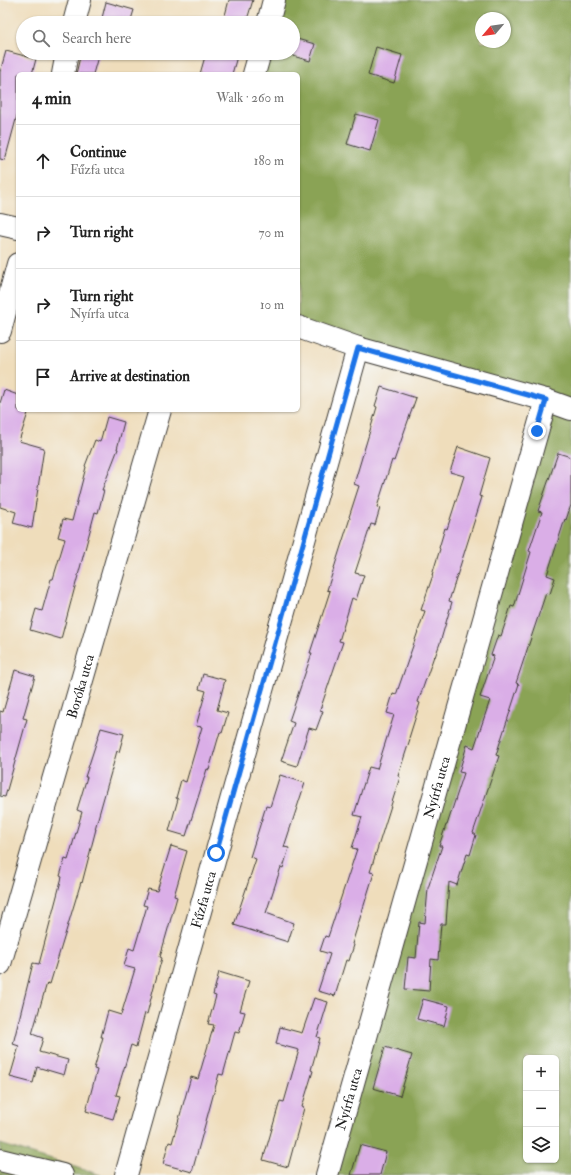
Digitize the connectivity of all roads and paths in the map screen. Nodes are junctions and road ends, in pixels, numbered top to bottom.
1 (80, 0) edge
2 (274, 0) edge
3 (76, 16) edge
4 (270, 16) edge
5 (66, 60) edge
6 (258, 60) edge
7 (63, 72) edge
8 (255, 72) edge
9 (0, 224) edge
10 (16, 228) edge
11 (16, 271) edge
12 (300, 328) edge
13 (0, 331) edge
14 (358, 348) junction
15 (546, 400) junction
16 (571, 409) edge
17 (159, 412) edge
18 (0, 964) edge
19 (0, 1160) edge
20 (62, 1175) edge
21 (126, 1175) edge
22 (327, 1175) edge

1 - 3 street
2 - 4 street
5 - 7 street
6 - 8 street
9 - 10 street
11 - 13 street
12 - 14 street
14 - 15 street
14 - 21 street, Fűzfa utca
15 - 16 street
15 - 22 street, Nyírfa utca
17 - 18 street, Boróka utca
19 - 20 street

